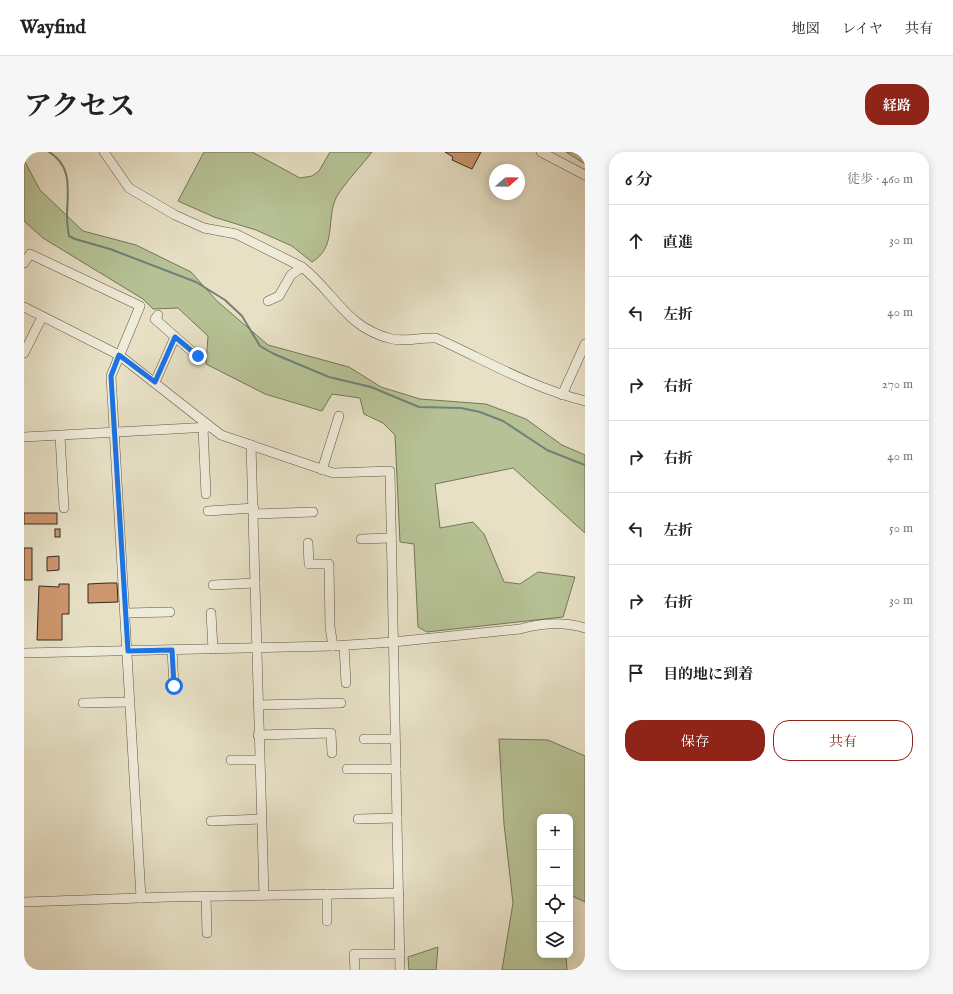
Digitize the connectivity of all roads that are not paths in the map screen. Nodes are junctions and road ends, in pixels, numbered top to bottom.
1 (104, 152) edge
2 (541, 152) edge
3 (585, 175) edge
4 (24, 263) edge
5 (302, 267) junction
6 (268, 301) dead end
7 (24, 307) edge
8 (158, 315) dead end
9 (42, 317) junction
10 (175, 337) junction
11 (585, 344) edge
12 (24, 353) edge
13 (119, 355) junction
14 (198, 356) dead end
15 (155, 382) junction
16 (562, 395) junction
17 (585, 401) edge
18 (340, 416) dead end
19 (207, 428) junction
20 (115, 433) junction
21 (60, 436) junction
22 (24, 437) edge
23 (251, 445) junction
24 (322, 470) junction
25 (206, 494) dead end
26 (64, 508) dead end
27 (208, 511) dead end
28 (254, 511) junction
29 (313, 512) dead end
30 (391, 538) junction
31 (361, 539) dead end
32 (308, 543) dead end
33 (255, 583) junction
34 (213, 585) dead end
35 (116, 609) dead end
36 (126, 611) junction
37 (170, 612) dead end
38 (211, 613) dead end
39 (585, 628) edge
40 (393, 642) junction
41 (333, 646) junction
42 (344, 646) junction
43 (257, 648) junction
44 (213, 649) junction
45 (172, 650) junction
46 (128, 651) junction
47 (24, 653) edge
48 (346, 683) dead end
49 (174, 686) dead end
50 (130, 702) junction
51 (83, 703) dead end
52 (341, 703) dead end
53 (258, 705) junction
54 (258, 735) junction
55 (364, 739) dead end
56 (396, 739) junction
57 (332, 753) dead end
58 (231, 760) dead end
59 (259, 760) junction
60 (347, 769) dead end
61 (396, 769) junction
62 (397, 818) junction
63 (261, 819) junction
64 (358, 820) dead end
65 (211, 821) dead end
66 (398, 893) junction
67 (327, 894) junction
68 (264, 895) junction
69 (206, 896) junction
70 (141, 898) junction
71 (24, 902) edge
72 (327, 921) dead end
73 (207, 933) dead end
74 (400, 954) junction
75 (354, 970) edge
76 (400, 970) edge

1 - 5 street
2 - 3 street
4 - 13 street
5 - 6 street
5 - 16 street
7 - 9 street
8 - 10 street
9 - 12 street
9 - 13 street
10 - 14 street
10 - 15 street
11 - 16 street
13 - 15 street
13 - 20 street
15 - 19 street
16 - 17 street
18 - 24 street
19 - 20 street
19 - 23 street
19 - 25 street
20 - 21 street
20 - 36 street
21 - 22 street
21 - 26 street
23 - 24 street
23 - 28 street
24 - 30 street
27 - 28 street
28 - 29 street
28 - 33 street
30 - 31 street
30 - 40 street
32 - 41 street
33 - 34 street
33 - 43 street
35 - 36 street
36 - 37 street
36 - 46 street
38 - 44 street
39 - 40 street
40 - 42 street
40 - 56 street
41 - 42 street
41 - 43 street
42 - 48 street
43 - 44 street
43 - 53 street
44 - 45 street
45 - 46 street
45 - 49 street
46 - 47 street
46 - 50 street
50 - 51 street
50 - 70 street
52 - 53 street
53 - 54 street
54 - 57 street
54 - 59 street
55 - 56 street
56 - 61 street
58 - 59 street
59 - 63 street
60 - 61 street
61 - 62 street
62 - 64 street
62 - 66 street
63 - 65 street
63 - 68 street
66 - 67 street
66 - 74 street
67 - 68 street
67 - 72 street
68 - 69 street
69 - 70 street
69 - 73 street
70 - 71 street
74 - 75 street
74 - 76 street

